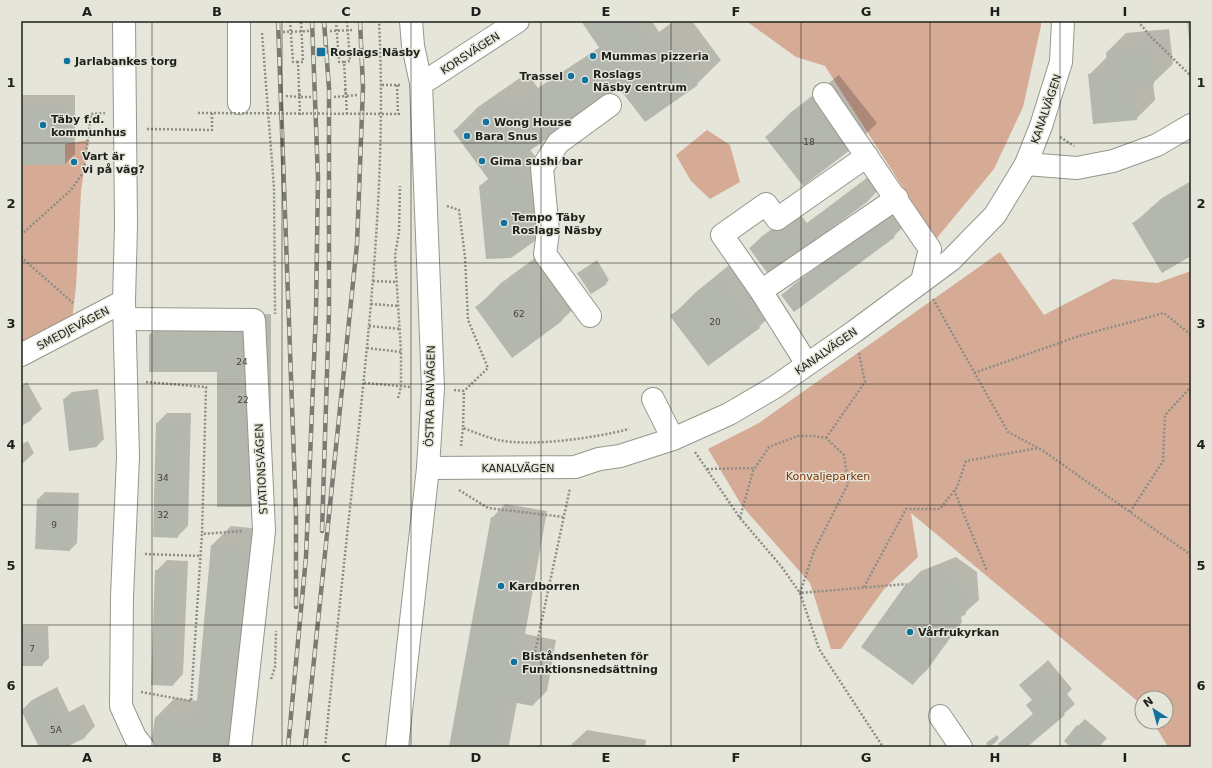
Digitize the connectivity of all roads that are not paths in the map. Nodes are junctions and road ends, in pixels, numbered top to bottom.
1 (124, 21) edge
2 (239, 21) edge
3 (411, 21) edge
4 (518, 21) edge
5 (1064, 21) edge
6 (421, 83) junction
7 (824, 94) dead end
8 (239, 103) dead end
9 (610, 105) dead end
10 (1191, 126) edge
11 (867, 156) junction
12 (1026, 164) junction
13 (897, 198) junction
14 (922, 281) junction
15 (761, 291) junction
16 (125, 310) junction
17 (590, 316) dead end
18 (21, 355) edge
19 (807, 364) junction
20 (653, 399) dead end
21 (680, 437) junction
22 (428, 468) junction
23 (940, 716) dead end
24 (143, 747) edge
25 (240, 747) edge
26 (397, 747) edge
27 (961, 747) edge

1 - 16 street
2 - 8 street
3 - 6 street, ÖSTRA BANVÄGEN
4 - 6 street, KORSVÄGEN
5 - 12 street, KANALVÄGEN
6 - 22 street, ÖSTRA BANVÄGEN
7 - 11 street
9 - 17 street
10 - 12 street
11 - 13 street
11 - 15 street
12 - 14 street, KANALVÄGEN
13 - 14 street
13 - 15 street
14 - 19 street, KANALVÄGEN
15 - 19 street
16 - 18 street, SMEDJEVÄGEN
16 - 24 street
16 - 25 street, STATIONSVÄGEN
19 - 21 street, KANALVÄGEN
20 - 21 street
21 - 22 street, KANALVÄGEN
22 - 26 street, ÖSTRA BANVÄGEN
23 - 27 street

